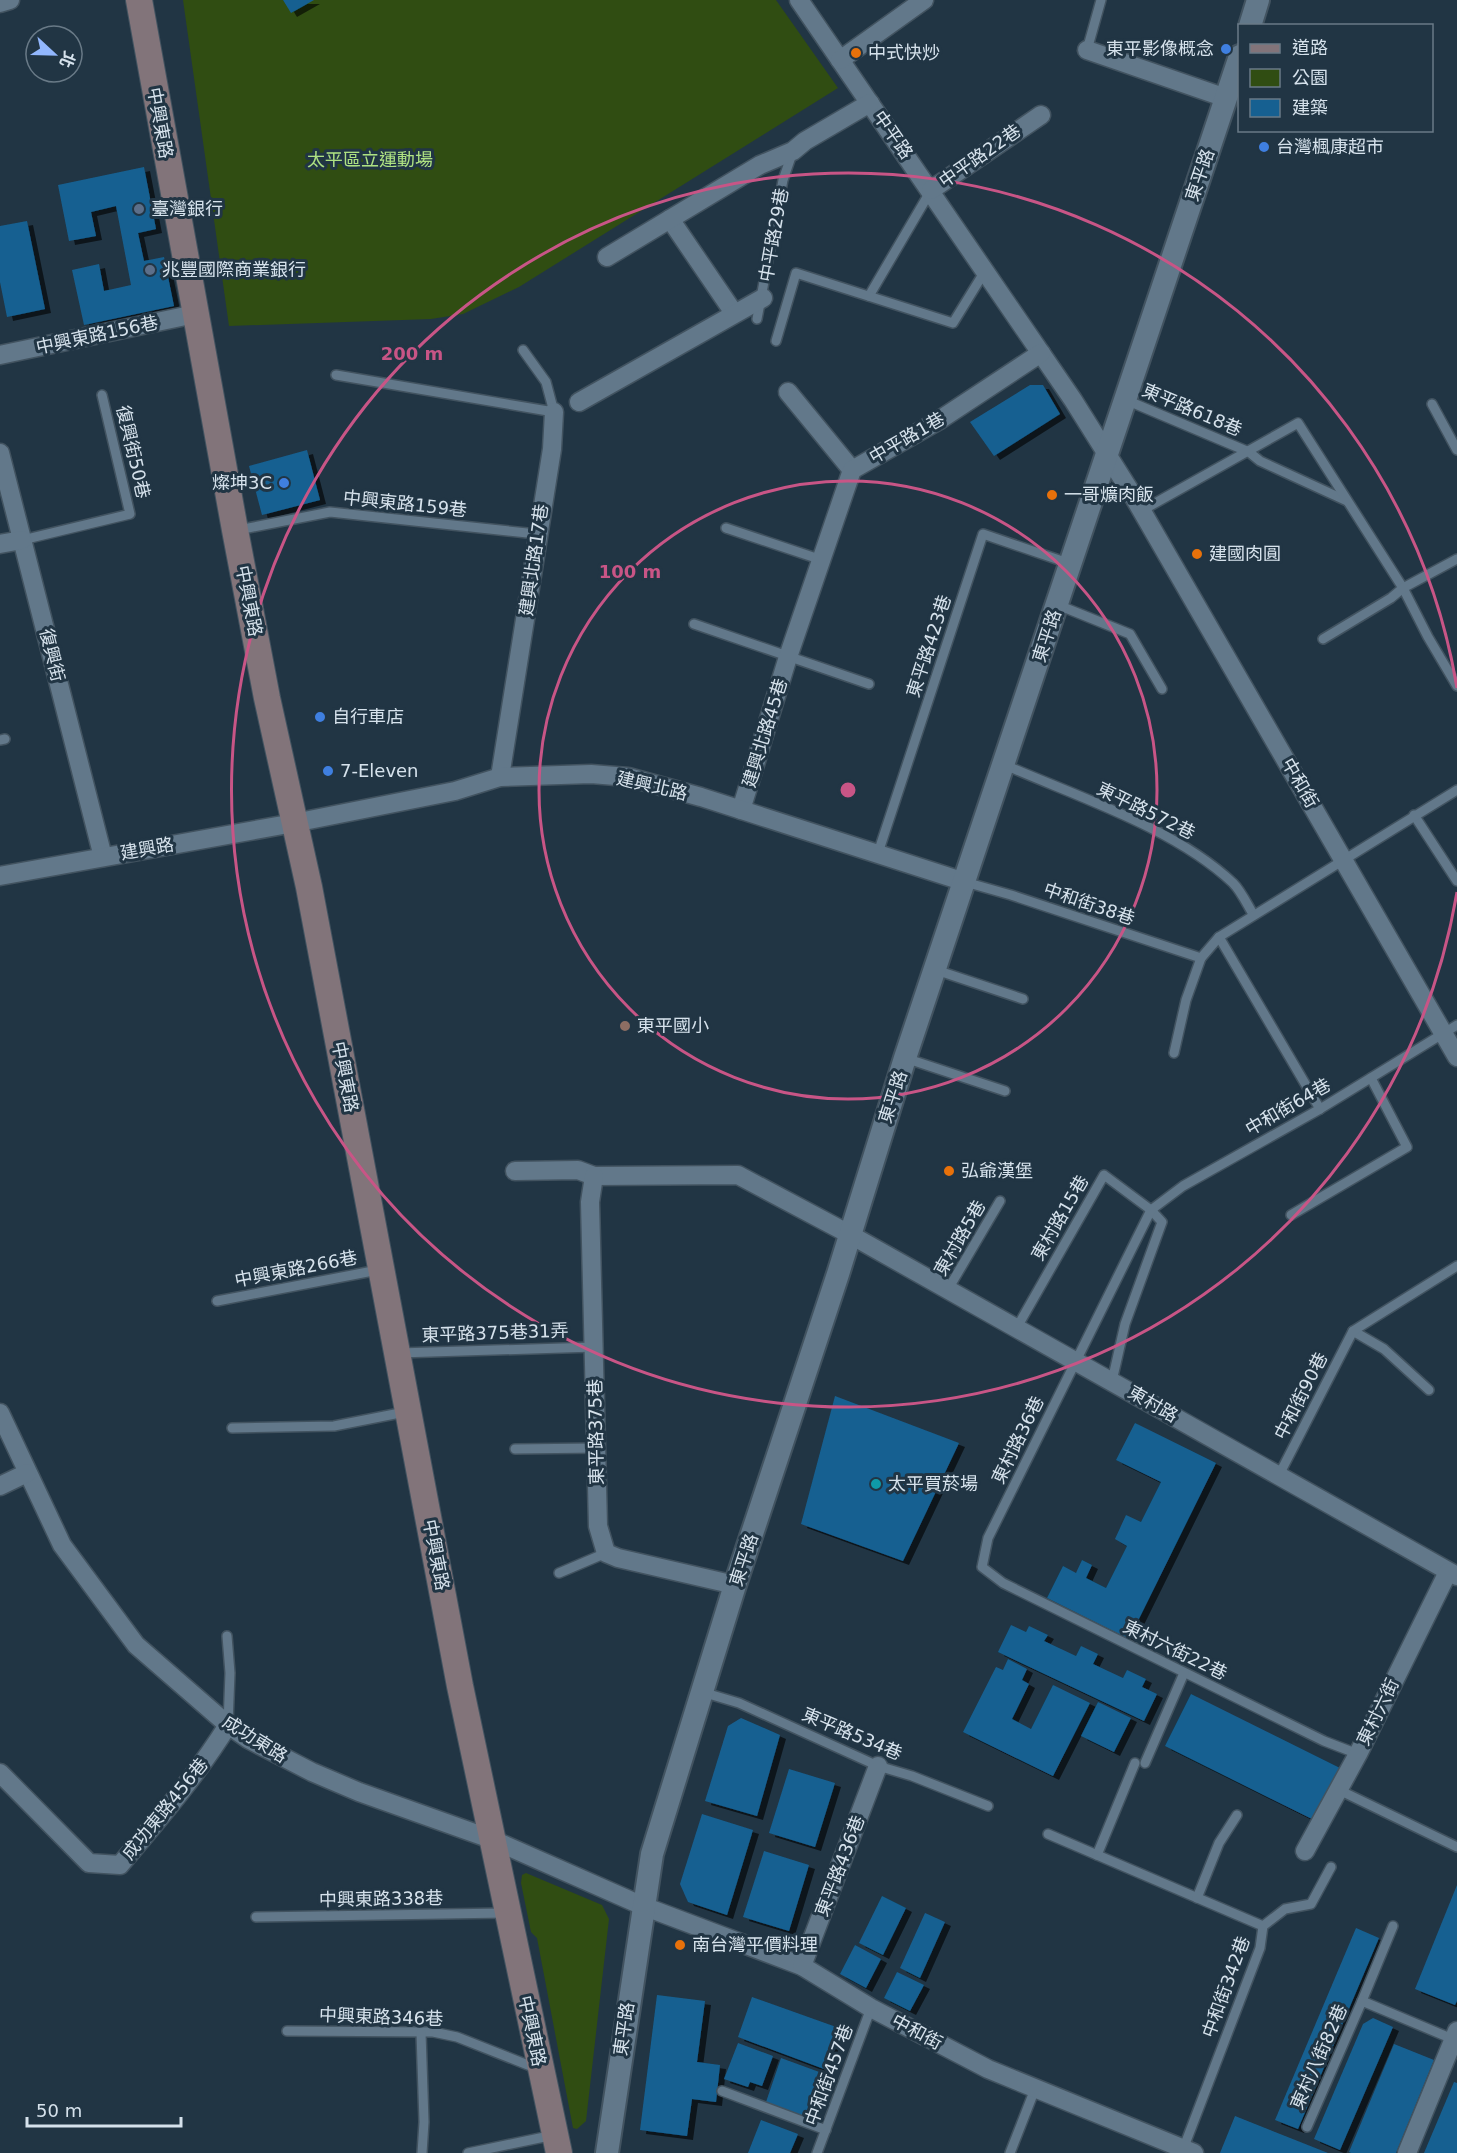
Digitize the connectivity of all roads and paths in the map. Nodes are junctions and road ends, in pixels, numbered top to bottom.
1 (10, 0) edge
2 (139, 0) edge
3 (799, 0) edge
4 (924, 0) edge
5 (1101, 0) edge
6 (1258, 0) edge
7 (0, 3) edge
8 (1251, 24) edge
9 (1087, 50) joint
10 (1238, 59) edge
11 (840, 60) junction
12 (1226, 98) junction
13 (870, 103) junction
14 (1041, 115) dead end
15 (793, 151) junction
16 (931, 190) junction
17 (670, 219) junction
18 (607, 257) dead end
19 (985, 272) junction
20 (869, 296) junction
21 (762, 298) junction
22 (734, 313) junction
23 (195, 314) junction
24 (757, 319) dead end
25 (776, 341) dead end
26 (523, 350) dead end
27 (1041, 353) junction
28 (0, 355) edge
29 (336, 375) dead end
30 (788, 392) dead end
31 (102, 395) dead end
32 (1124, 399) junction
33 (579, 402) dead end
34 (1432, 404) dead end
35 (554, 412) junction
36 (1457, 450) edge
37 (1249, 452) junction
38 (0, 453) edge
39 (1106, 453) junction
40 (852, 470) junction
41 (1347, 501) junction
42 (1142, 511) junction
43 (726, 528) dead end
44 (235, 530) junction
45 (537, 534) junction
46 (22, 540) junction
47 (0, 543) edge
48 (1457, 559) edge
49 (822, 560) junction
50 (1071, 564) junction
51 (1403, 588) junction
52 (1058, 605) junction
53 (694, 624) dead end
54 (1323, 639) dead end
55 (788, 657) junction
56 (869, 684) dead end
57 (1457, 686) edge
58 (1162, 689) dead end
59 (1005, 765) junction
60 (500, 777) junction
61 (1457, 790) edge
62 (741, 810) junction
63 (1414, 815) junction
64 (294, 823) junction
65 (877, 856) junction
66 (103, 857) junction
67 (1344, 859) junction
68 (0, 876) edge
69 (1457, 881) edge
70 (965, 882) junction
71 (1253, 914) junction
72 (1219, 937) junction
73 (1201, 958) junction
74 (936, 970) junction
75 (1023, 999) dead end
76 (1450, 1029) edge
77 (1174, 1053) dead end
78 (905, 1058) junction
79 (1457, 1058) edge
80 (1371, 1078) junction
81 (1005, 1091) dead end
82 (1320, 1109) junction
83 (515, 1171) dead end
84 (594, 1176) junction
85 (1000, 1202) dead end
86 (1151, 1210) junction
87 (1291, 1215) dead end
88 (849, 1234) junction
89 (1457, 1266) edge
90 (381, 1270) junction
91 (947, 1292) junction
92 (217, 1301) dead end
93 (1016, 1329) junction
94 (1353, 1331) junction
95 (594, 1347) junction
96 (397, 1353) junction
97 (1074, 1361) junction
98 (1112, 1381) junction
99 (1429, 1390) dead end
100 (407, 1411) junction
101 (0, 1413) edge
102 (232, 1428) dead end
103 (597, 1448) junction
104 (515, 1449) dead end
105 (27, 1473) junction
106 (1279, 1475) junction
107 (0, 1486) edge
108 (606, 1553) junction
109 (982, 1567) joint
110 (559, 1573) dead end
111 (1452, 1574) edge
112 (735, 1585) junction
113 (227, 1636) dead end
114 (1184, 1673) junction
115 (702, 1692) junction
116 (228, 1725) junction
117 (1358, 1754) junction
118 (878, 1766) junction
119 (0, 1773) edge
120 (1339, 1790) junction
121 (988, 1806) dead end
122 (1237, 1815) dead end
123 (1048, 1834) dead end
124 (491, 1839) junction
125 (1457, 1847) edge
126 (1305, 1851) dead end
127 (1098, 1855) junction
128 (1331, 1867) dead end
129 (1197, 1898) junction
130 (643, 1906) junction
131 (507, 1913) junction
132 (256, 1917) dead end
133 (1263, 1926) junction
134 (1393, 1926) dead end
135 (802, 1966) junction
136 (1362, 2001) junction
137 (871, 2008) junction
138 (287, 2031) dead end
139 (421, 2033) junction
140 (1456, 2037) edge
141 (540, 2070) junction
142 (1035, 2089) junction
143 (722, 2091) dead end
144 (1307, 2127) dead end
145 (826, 2130) junction
146 (557, 2144) edge
147 (1186, 2152) edge
148 (422, 2153) edge
149 (468, 2153) edge
150 (607, 2153) edge
151 (817, 2153) edge
152 (1010, 2153) edge
153 (1407, 2153) edge

1 - 7 street
2 - 23 main road, 中興東路
3 - 11 street, 中平路
4 - 11 street
5 - 9 lane
6 - 8 street
9 - 12 street
10 - 12 street, 東平路
11 - 13 street, 中平路
12 - 32 street, 東平路
13 - 15 street, 中平路29巷
13 - 16 street, 中平路
14 - 16 street, 中平路22巷
15 - 17 street, 中平路29巷
15 - 21 lane, 中平路29巷
16 - 19 street, 中平路
16 - 20 lane, 中平路22巷
17 - 18 street, 中平路29巷
17 - 22 street
19 - 20 lane
19 - 27 street, 中平路
20 - 25 lane
21 - 22 street
21 - 24 lane, 中平路29巷
22 - 33 street
23 - 28 street, 中興東路156巷
23 - 44 main road, 中興東路
26 - 35 lane, 建興北路17巷
27 - 39 street, 中平路
27 - 40 street, 中平路1巷
29 - 35 lane
30 - 40 street
31 - 46 lane, 復興街50巷
32 - 37 lane, 東平路618巷
32 - 39 street, 東平路
34 - 36 lane
35 - 45 street, 建興北路17巷
37 - 41 lane, 東平路618巷
37 - 41 lane, 東平路618巷
37 - 42 lane
38 - 46 street, 復興街
39 - 42 street, 中和街
39 - 50 street, 東平路
40 - 49 street, 中平路1巷
41 - 51 lane, 東平路618巷
42 - 67 street, 中和街
43 - 49 lane
44 - 45 lane, 中興東路159巷
44 - 64 main road, 中興東路
45 - 60 street, 建興北路17巷
46 - 47 street
46 - 66 street, 復興街
48 - 51 lane
49 - 55 street, 建興北路45巷
50 - 52 street, 東平路
50 - 65 lane, 東平路423巷
51 - 54 lane
51 - 57 lane, 東平路618巷
52 - 58 lane
52 - 59 street, 東平路
53 - 55 lane, 建興北路45巷
55 - 56 lane, 建興北路45巷
55 - 62 street, 建興北路45巷
59 - 70 street, 東平路
59 - 71 lane, 東平路572巷
60 - 62 street, 建興北路
60 - 64 street, 建興北路
61 - 63 lane
62 - 65 street, 建興北路
63 - 67 lane
63 - 69 lane
64 - 66 street, 建興路
64 - 90 main road, 中興東路
65 - 70 street, 建興北路
66 - 68 street, 建興路
67 - 71 lane
67 - 76 street, 中和街
70 - 73 lane, 中和街38巷
70 - 74 street, 東平路
71 - 72 lane
72 - 73 lane
72 - 82 lane
73 - 77 lane
74 - 75 lane
74 - 78 street, 東平路
76 - 79 street, 中和街
76 - 80 lane, 中和街64巷
78 - 81 lane
78 - 88 street, 東平路
80 - 82 lane, 中和街64巷
80 - 87 lane
82 - 86 lane, 中和街64巷
83 - 84 street
84 - 88 street
84 - 95 street, 東平路375巷
85 - 91 lane, 東村路5巷
86 - 93 lane, 東村路15巷
86 - 97 lane, 中和街64巷
86 - 98 lane
88 - 91 street, 東村路
88 - 112 street, 東平路
89 - 94 lane
90 - 92 lane, 中興東路266巷
90 - 96 main road, 中興東路
91 - 93 street, 東村路
93 - 97 street, 東村路
94 - 99 lane
94 - 106 lane, 中和街90巷
95 - 96 lane, 東平路375巷31弄
95 - 103 street, 東平路375巷
96 - 100 main road, 中興東路
97 - 98 street, 東村路
97 - 109 lane, 東村路36巷
98 - 106 street, 東村路
100 - 102 lane
100 - 124 main road, 中興東路
101 - 105 street, 成功東路
103 - 104 lane
103 - 108 street, 東平路375巷
105 - 107 street
105 - 116 street, 成功東路
106 - 111 street, 東村路
108 - 110 lane
108 - 112 street
109 - 114 lane, 東村六街22巷
111 - 117 street, 東村六街
112 - 115 street, 東平路
113 - 116 lane, 成功東路456巷
114 - 117 lane, 東村六街22巷
114 - 127 lane
115 - 118 lane, 東平路534巷
115 - 130 street, 東平路
116 - 119 street, 成功東路456巷
116 - 124 street, 成功東路
117 - 120 street, 東村六街
118 - 121 lane, 東平路534巷
118 - 135 street, 東平路436巷
120 - 125 lane
120 - 126 street, 東村六街
122 - 129 lane
123 - 127 lane
124 - 130 street, 成功東路
124 - 131 main road, 中興東路
127 - 129 lane
128 - 133 lane, 中和街342巷
129 - 133 lane
130 - 135 street, 中和街
130 - 150 street, 東平路
131 - 132 lane, 中興東路338巷
131 - 141 main road, 中興東路
133 - 147 lane, 中和街342巷
134 - 136 lane, 東村八街82巷
135 - 137 street, 中和街
136 - 140 lane, 東村八街82巷
136 - 144 lane, 東村八街82巷
137 - 142 street, 中和街
137 - 145 lane, 中和街457巷
138 - 139 lane, 中興東路346巷
139 - 141 lane, 中興東路346巷
139 - 148 lane
140 - 153 street
141 - 146 main road, 中興東路
142 - 147 street, 中和街
142 - 152 lane
143 - 145 lane
145 - 151 lane, 中和街457巷
146 - 149 lane

